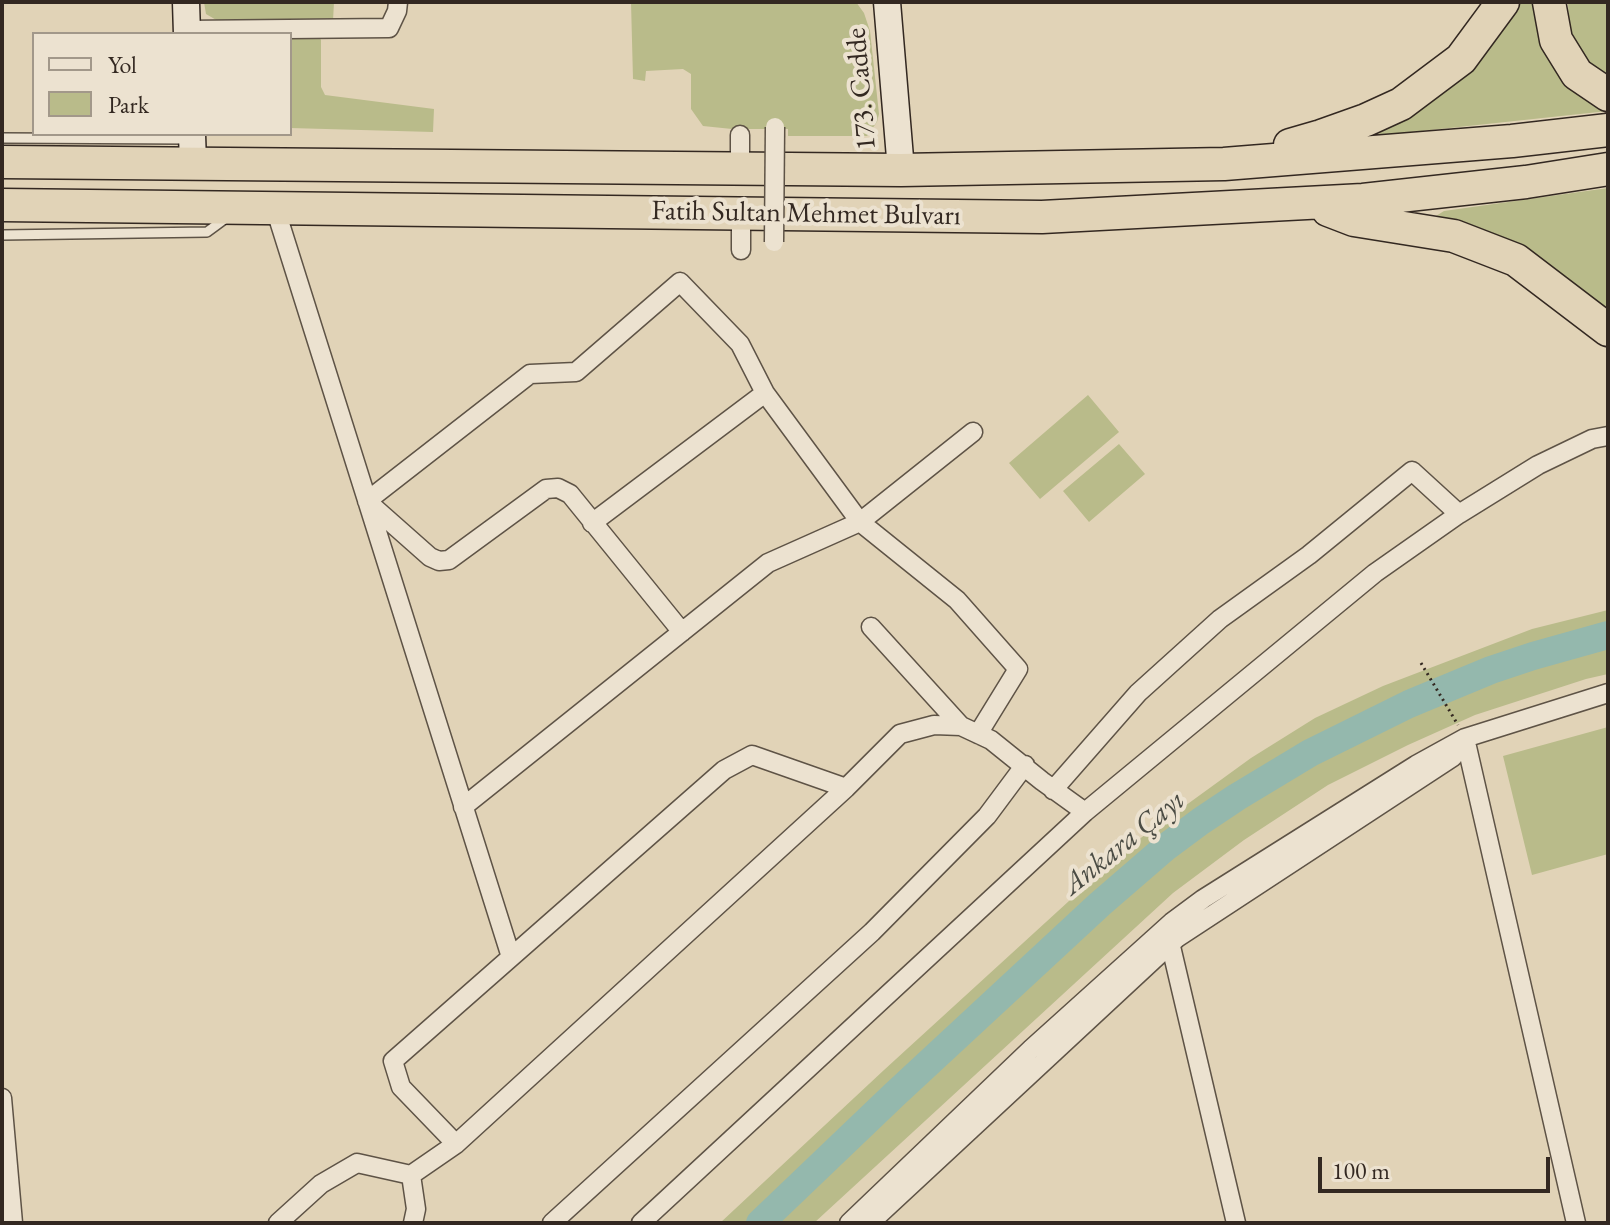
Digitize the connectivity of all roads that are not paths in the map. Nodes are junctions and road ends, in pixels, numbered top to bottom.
1 (186, 2) edge
2 (398, 2) edge
3 (887, 2) edge
4 (1503, 2) edge
5 (1549, 2) edge
6 (187, 32) edge
7 (1608, 95) edge
8 (775, 127) dead end
9 (1608, 130) edge
10 (740, 135) dead end
11 (2, 138) edge
12 (193, 146) edge
13 (2, 162) edge
14 (1224, 164) junction
15 (740, 169) junction
16 (1608, 169) edge
17 (901, 170) junction
18 (1310, 203) junction
19 (2, 205) edge
20 (240, 208) junction
21 (275, 208) junction
22 (741, 213) junction
23 (2, 235) edge
24 (774, 242) dead end
25 (741, 250) dead end
26 (1608, 330) edge
27 (765, 393) junction
28 (973, 432) dead end
29 (1608, 436) edge
30 (367, 501) junction
31 (1459, 514) junction
32 (860, 522) junction
33 (592, 523) junction
34 (871, 627) dead end
35 (682, 632) junction
36 (1608, 693) edge
37 (1608, 706) edge
38 (970, 730) junction
39 (1463, 736) junction
40 (1025, 765) junction
41 (846, 788) junction
42 (1053, 790) junction
43 (463, 807) junction
44 (1085, 812) junction
45 (1169, 936) junction
46 (511, 957) junction
47 (2, 1098) edge
48 (456, 1144) junction
49 (411, 1175) junction
50 (13, 1223) edge
51 (278, 1223) edge
52 (413, 1223) edge
53 (552, 1223) edge
54 (641, 1223) edge
55 (849, 1223) edge
56 (870, 1223) edge
57 (1236, 1223) edge
58 (1576, 1223) edge

1 - 6 street
2 - 6 street
3 - 17 street, 173. Cadde
4 - 14 highway
5 - 7 highway
8 - 24 street, bridge
9 - 14 highway, Fatih Sultan Mehmet Bulvarı
10 - 15 street
11 - 12 lane
12 - 13 highway, Fatih Sultan Mehmet Bulvarı
12 - 15 highway, Fatih Sultan Mehmet Bulvarı
14 - 17 highway, Fatih Sultan Mehmet Bulvarı
15 - 17 highway, Fatih Sultan Mehmet Bulvarı
16 - 18 highway, Fatih Sultan Mehmet Bulvarı
18 - 22 highway, Fatih Sultan Mehmet Bulvarı
18 - 26 highway
19 - 20 highway, Fatih Sultan Mehmet Bulvarı
20 - 21 highway, Fatih Sultan Mehmet Bulvarı
20 - 23 lane
21 - 22 highway, Fatih Sultan Mehmet Bulvarı
21 - 30 street
22 - 25 street
27 - 30 street
27 - 32 street
27 - 33 street
28 - 32 street
29 - 31 street
30 - 33 street
30 - 43 street
31 - 42 street
31 - 44 street
32 - 35 street
32 - 38 street
33 - 35 street
34 - 38 street
35 - 43 street
36 - 39 street
37 - 39 street
38 - 40 street
38 - 41 street
39 - 45 street
39 - 58 street
40 - 42 street
40 - 53 street
41 - 46 street
41 - 48 street
42 - 44 street
43 - 46 street
44 - 54 street
45 - 55 street
45 - 56 street
45 - 57 street
46 - 48 street
47 - 50 street
48 - 49 street
49 - 51 street
49 - 52 street

